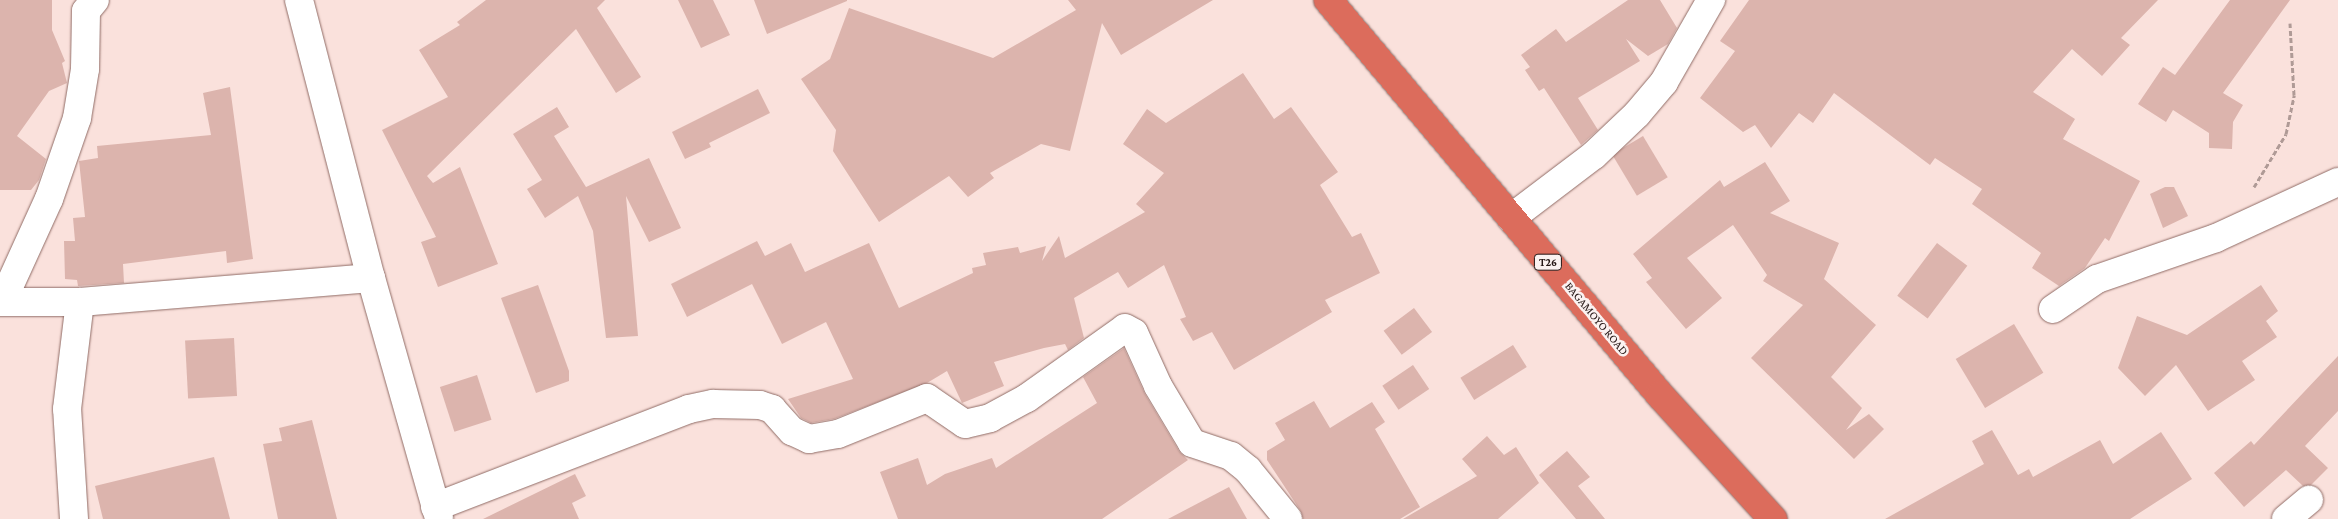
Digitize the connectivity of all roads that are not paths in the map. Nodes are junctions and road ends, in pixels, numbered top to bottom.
1 (95, 0) edge
2 (1328, 0) edge
3 (1711, 0) edge
4 (308, 7) edge
5 (2338, 182) edge
6 (1511, 218) junction
7 (371, 278) junction
8 (1, 302) edge
9 (80, 302) junction
10 (2053, 309) dead end
11 (2309, 500) dead end
12 (437, 513) edge
13 (74, 519) edge
14 (1288, 519) edge
15 (1773, 519) edge
16 (2286, 519) edge

1 - 8 street
2 - 6 highway, BAGAMOYO ROAD / T26
3 - 6 street
4 - 7 street
5 - 10 street
6 - 15 highway, BAGAMOYO ROAD / T26
7 - 9 street
7 - 12 street
8 - 9 street
9 - 13 street
11 - 16 street
12 - 14 street

